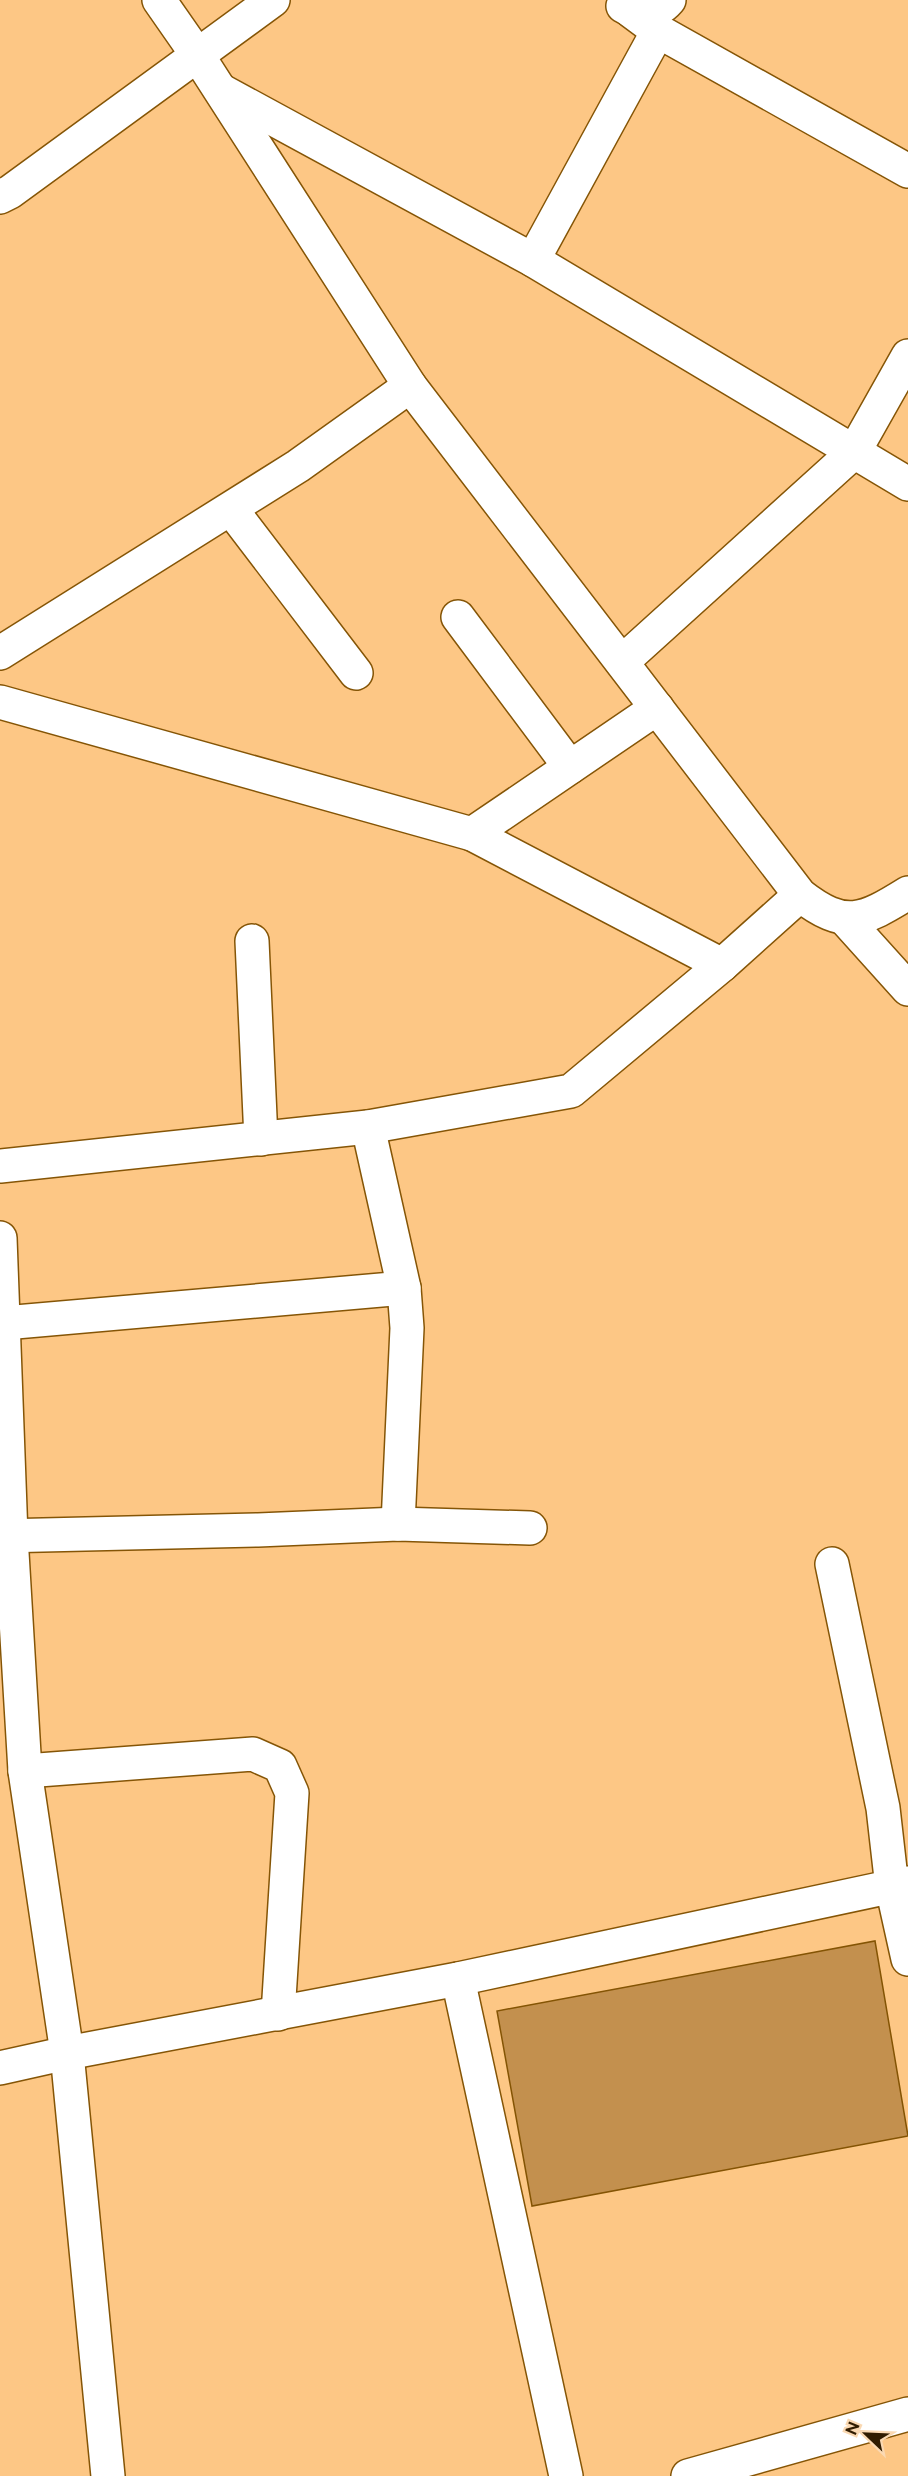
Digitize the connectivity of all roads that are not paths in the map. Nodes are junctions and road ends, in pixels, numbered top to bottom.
1 (159, 0) edge
2 (273, 0) edge
3 (669, 0) edge
4 (621, 4) edge
5 (658, 31) junction
6 (198, 56) junction
7 (218, 88) junction
8 (908, 171) edge
9 (0, 197) edge
10 (532, 260) junction
11 (908, 356) edge
12 (410, 386) junction
13 (854, 452) junction
14 (908, 484) edge
15 (231, 509) junction
16 (458, 618) dead end
17 (0, 653) edge
18 (622, 662) junction
19 (356, 673) dead end
20 (0, 702) edge
21 (657, 708) junction
22 (570, 767) junction
23 (472, 834) junction
24 (908, 893) edge
25 (800, 895) junction
26 (845, 919) junction
27 (252, 941) dead end
28 (722, 965) junction
29 (908, 989) edge
30 (368, 1127) junction
31 (261, 1139) junction
32 (0, 1166) edge
33 (0, 1238) edge
34 (404, 1288) junction
35 (4, 1323) junction
36 (398, 1524) junction
37 (530, 1528) dead end
38 (5, 1536) edge
39 (832, 1564) dead end
40 (8, 1642) edge
41 (25, 1772) junction
42 (900, 1885) edge
43 (908, 1959) edge
44 (458, 1979) junction
45 (278, 2014) junction
46 (67, 2053) junction
47 (0, 2068) edge
48 (908, 2414) edge
49 (108, 2476) edge
50 (566, 2476) edge
51 (688, 2476) edge

1 - 6 street
2 - 6 street
3 - 4 street
4 - 5 street
5 - 8 street
5 - 10 street
6 - 7 street
6 - 9 street
7 - 10 street
7 - 12 street
10 - 13 street
11 - 13 street
12 - 15 street
12 - 18 street
13 - 14 street
13 - 18 street
15 - 17 street
15 - 19 street
16 - 22 street
18 - 21 street
20 - 23 street
21 - 22 street
21 - 25 street
22 - 23 street
23 - 28 street
24 - 26 street
25 - 26 street
25 - 28 street
26 - 29 street
27 - 31 street
28 - 30 street
30 - 31 street
30 - 34 street
31 - 32 street
33 - 35 street
34 - 35 street
34 - 36 street
35 - 38 street
36 - 37 street
36 - 38 street
38 - 40 street
39 - 42 street
40 - 41 street
41 - 45 street
41 - 46 street
42 - 43 street
42 - 44 street
44 - 45 street
44 - 50 street
45 - 46 street
46 - 47 street
46 - 49 street
48 - 51 street

